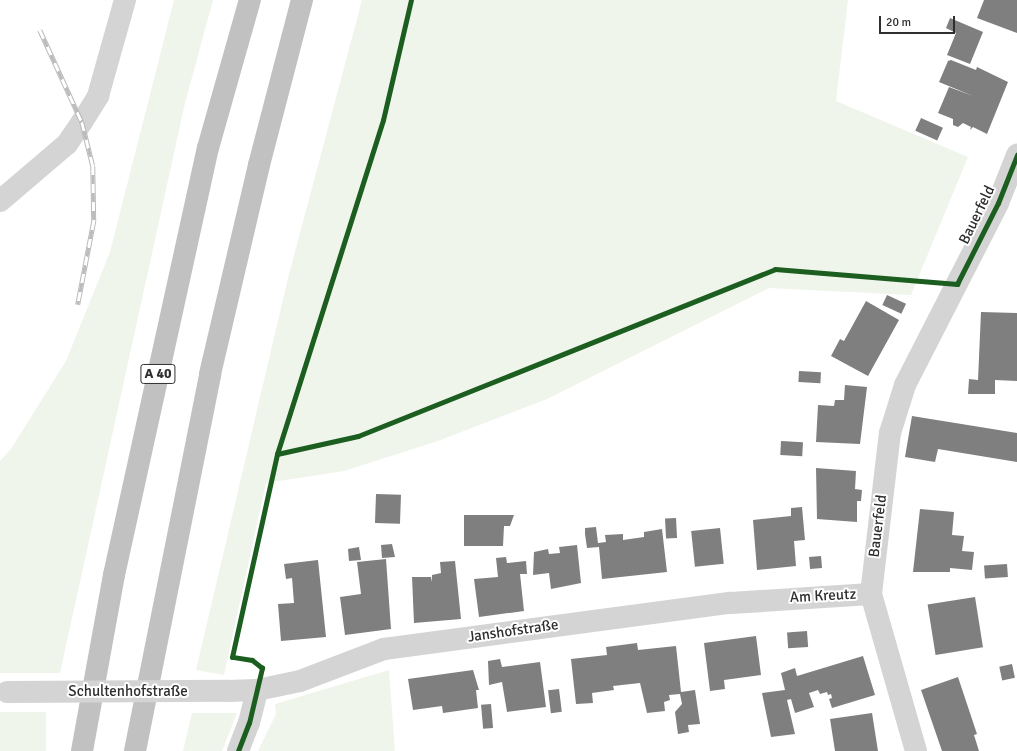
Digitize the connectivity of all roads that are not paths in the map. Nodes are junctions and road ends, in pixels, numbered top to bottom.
1 (125, 0) edge
2 (250, 0) edge
3 (302, 0) edge
4 (1017, 155) edge
5 (0, 201) edge
6 (871, 594) junction
7 (775, 598) joint
8 (257, 690) junction
9 (3, 692) edge
10 (82, 751) edge
11 (135, 751) edge
12 (238, 751) edge
13 (916, 751) edge

1 - 5 street
2 - 10 highway, A 40
3 - 11 highway
4 - 6 street, Bauerfeld
6 - 7 street, Am Kreutz
6 - 13 street, Bauerfeld
7 - 8 street, Janshofstraße
8 - 9 street, Schultenhofstraße, bridge
8 - 12 street

